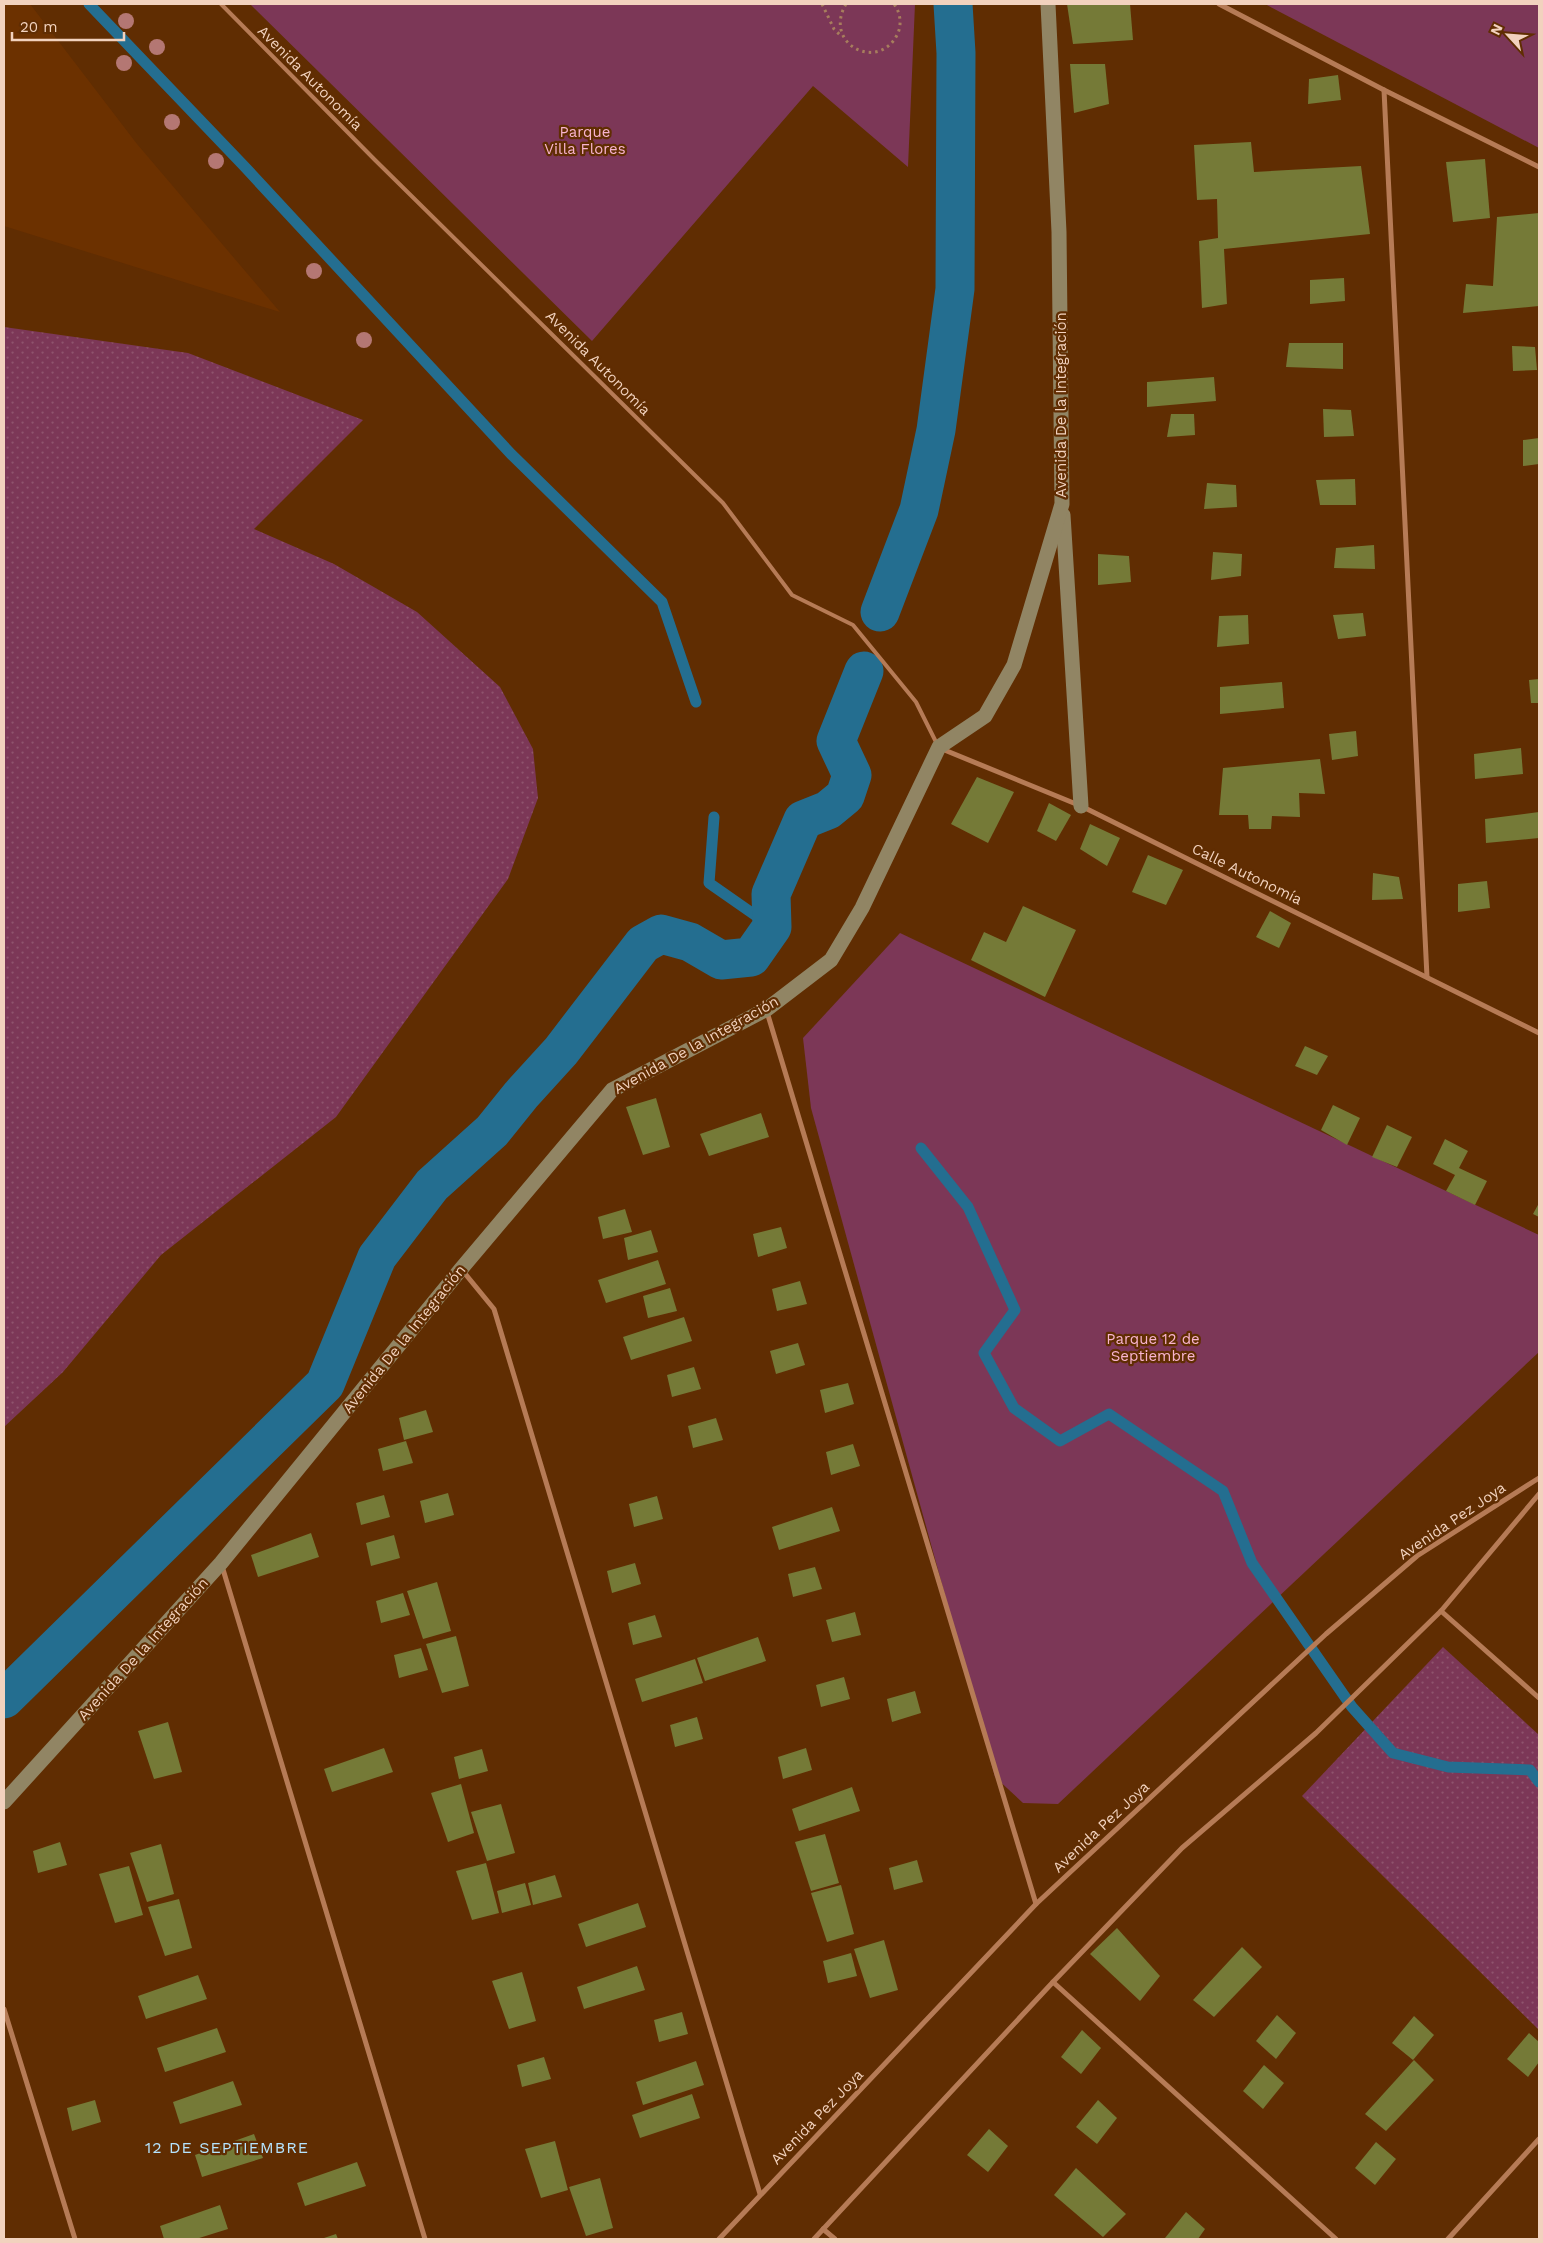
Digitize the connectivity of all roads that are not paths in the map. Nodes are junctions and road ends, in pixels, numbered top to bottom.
1 (221, 4) edge
2 (1048, 4) edge
3 (1219, 4) edge
4 (1384, 90) junction
5 (1539, 167) edge
6 (1062, 504) junction
7 (938, 747) junction
8 (1081, 806) junction
9 (1427, 977) junction
10 (767, 1009) junction
11 (1539, 1034) edge
12 (461, 1269) junction
13 (1539, 1478) edge
14 (1539, 1494) edge
15 (221, 1563) junction
16 (1442, 1610) junction
17 (1539, 1698) edge
18 (4, 1802) edge
19 (1036, 1904) junction
20 (1053, 1982) junction
21 (4, 2009) edge
22 (1539, 2139) edge
23 (760, 2194) junction
24 (823, 2229) junction
25 (75, 2239) edge
26 (425, 2239) edge
27 (719, 2239) edge
28 (814, 2239) edge
29 (835, 2239) edge
30 (1336, 2239) edge
31 (1448, 2239) edge

1 - 7 lane, Avenida Autonomía
2 - 6 street, Avenida De la Integración
3 - 4 street
4 - 5 street
4 - 9 street
6 - 7 street, Avenida De la Integración
6 - 8 street
7 - 8 street, Calle Autonomía
7 - 10 street, Avenida De la Integración
8 - 9 street, Calle Autonomía
9 - 11 street, Calle Autonomía
10 - 12 street, Avenida De la Integración
10 - 19 street
12 - 15 street, Avenida De la Integración
12 - 23 street
13 - 19 street, Avenida Pez Joya
14 - 16 street
15 - 18 street, Avenida De la Integración
15 - 26 street
16 - 17 street
16 - 20 street
19 - 23 street, Avenida Pez Joya
20 - 24 street
20 - 30 street
21 - 25 street
22 - 31 street
23 - 27 street, Avenida Pez Joya
24 - 28 street
24 - 29 street

